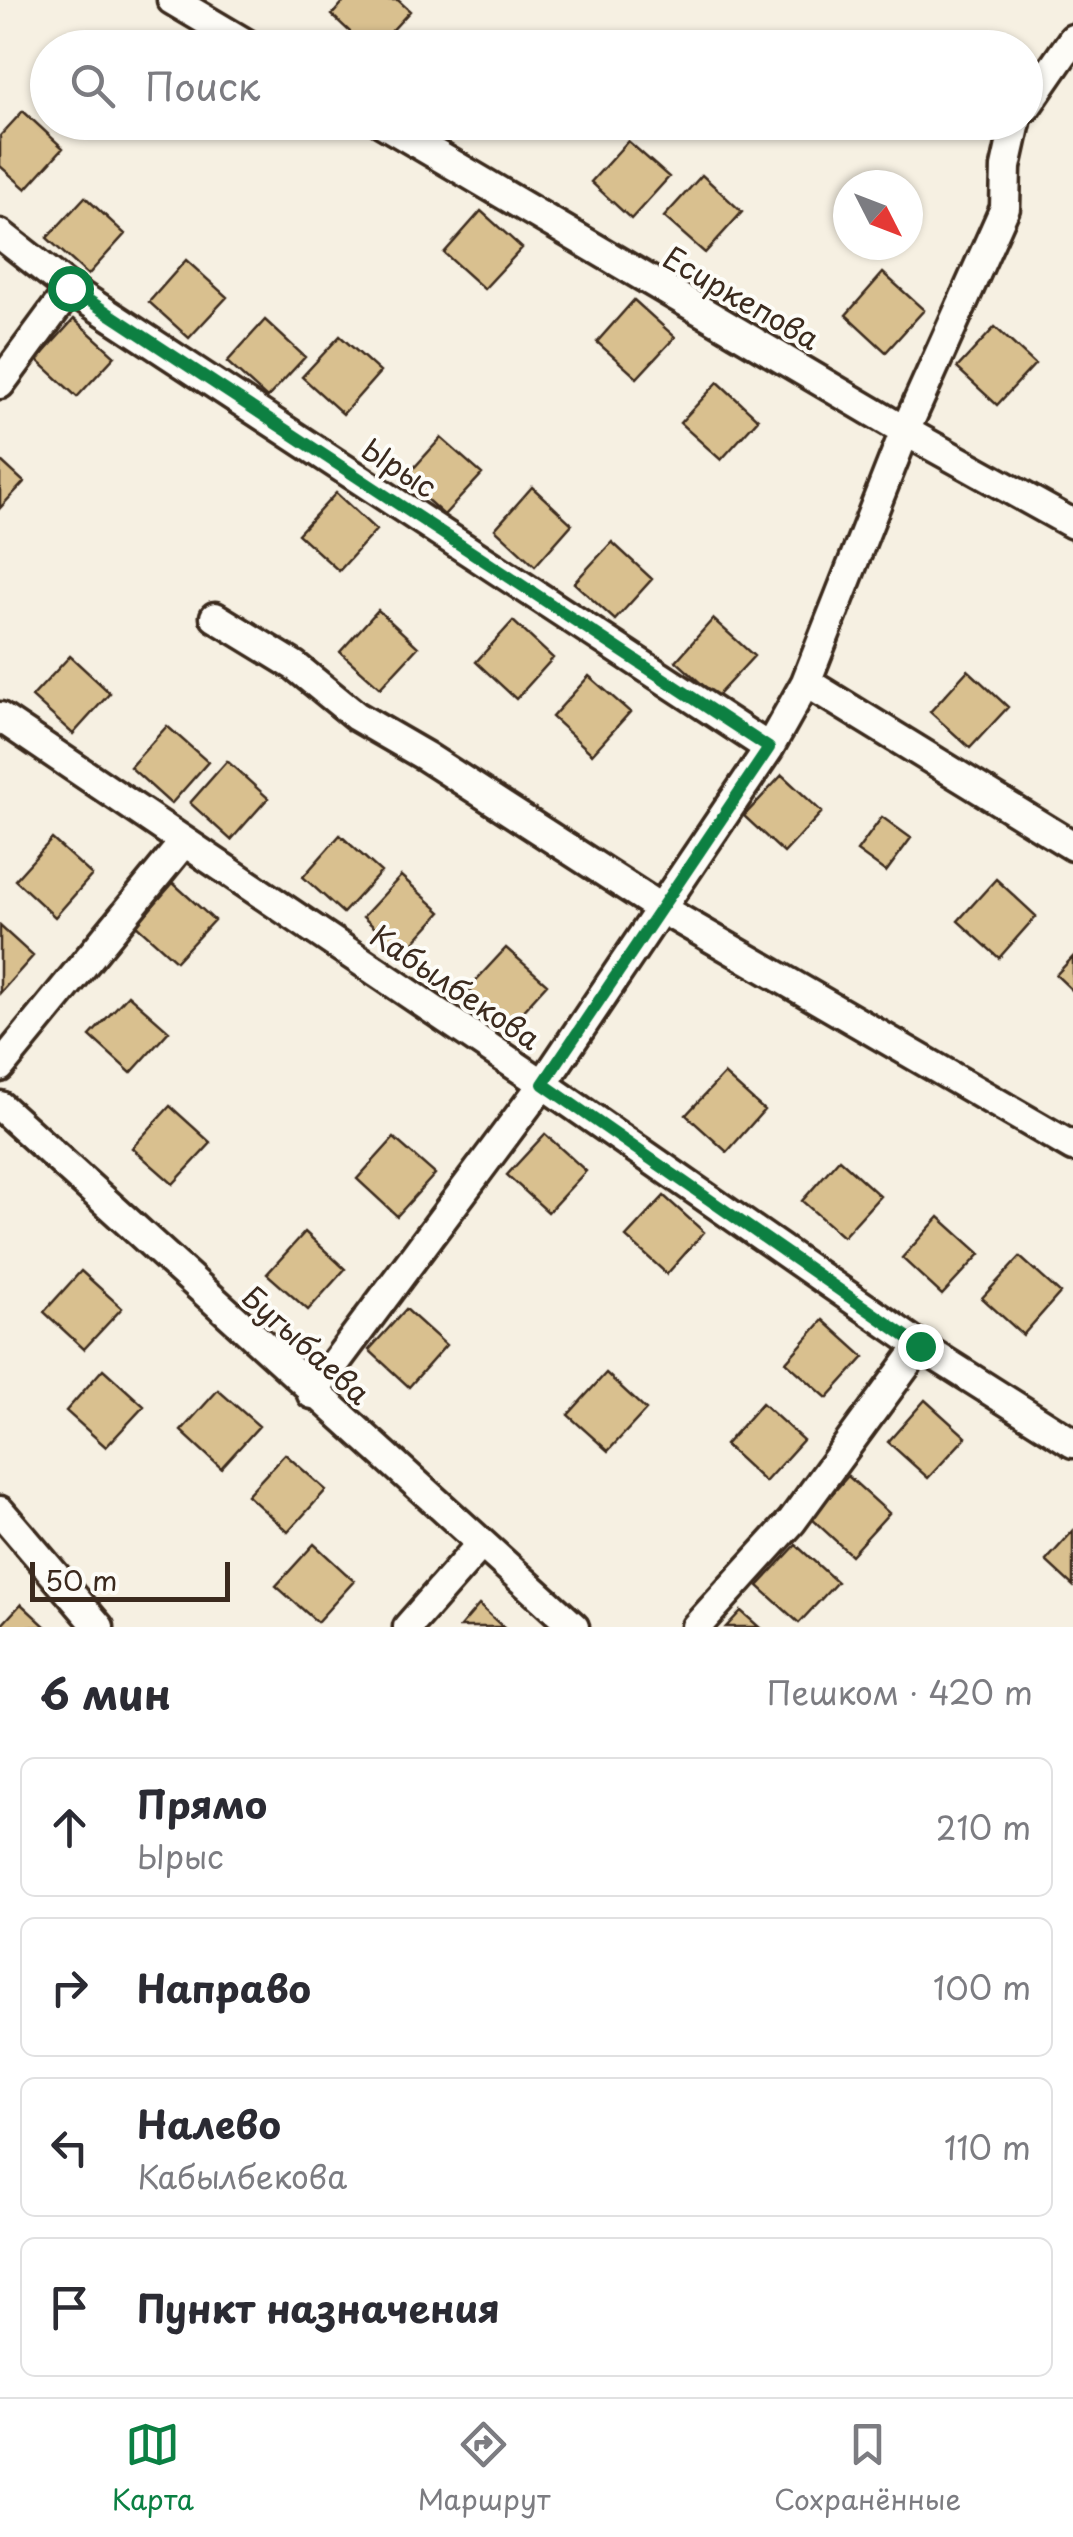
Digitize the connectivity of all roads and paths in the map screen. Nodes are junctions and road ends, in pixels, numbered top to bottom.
1 (172, 0) edge
2 (223, 30) edge
3 (1073, 39) edge
4 (1043, 82) edge
5 (411, 140) edge
6 (1012, 140) edge
7 (0, 234) edge
8 (70, 288) junction
9 (0, 384) edge
10 (905, 430) junction
11 (1073, 524) edge
12 (215, 617) dead end
13 (806, 682) junction
14 (0, 717) edge
15 (769, 748) junction
16 (184, 842) junction
17 (1073, 846) edge
18 (660, 908) junction
19 (0, 1067) edge
20 (543, 1084) junction
21 (0, 1106) edge
22 (1073, 1147) edge
23 (920, 1346) junction
24 (312, 1394) junction
25 (1073, 1443) edge
26 (0, 1511) edge
27 (481, 1544) junction
28 (99, 1627) edge
29 (408, 1627) edge
30 (574, 1627) edge
31 (696, 1627) edge

1 - 2 street
3 - 4 street
5 - 10 street, Есиркепова
6 - 10 street
7 - 8 street, Ырыс
8 - 9 street
8 - 15 street, Ырыс
10 - 11 street, Есиркепова
10 - 13 street
12 - 18 street
13 - 15 street
13 - 17 street
14 - 16 street, Кабылбекова
15 - 18 street
16 - 19 street
16 - 20 street, Кабылбекова
18 - 20 street
18 - 22 street
20 - 23 street, Кабылбекова
20 - 24 street
21 - 24 street, Бугыбаева
23 - 25 street, Кабылбекова
23 - 31 street
24 - 27 street, Бугыбаева
26 - 28 street
27 - 29 street
27 - 30 street, Бугыбаева

